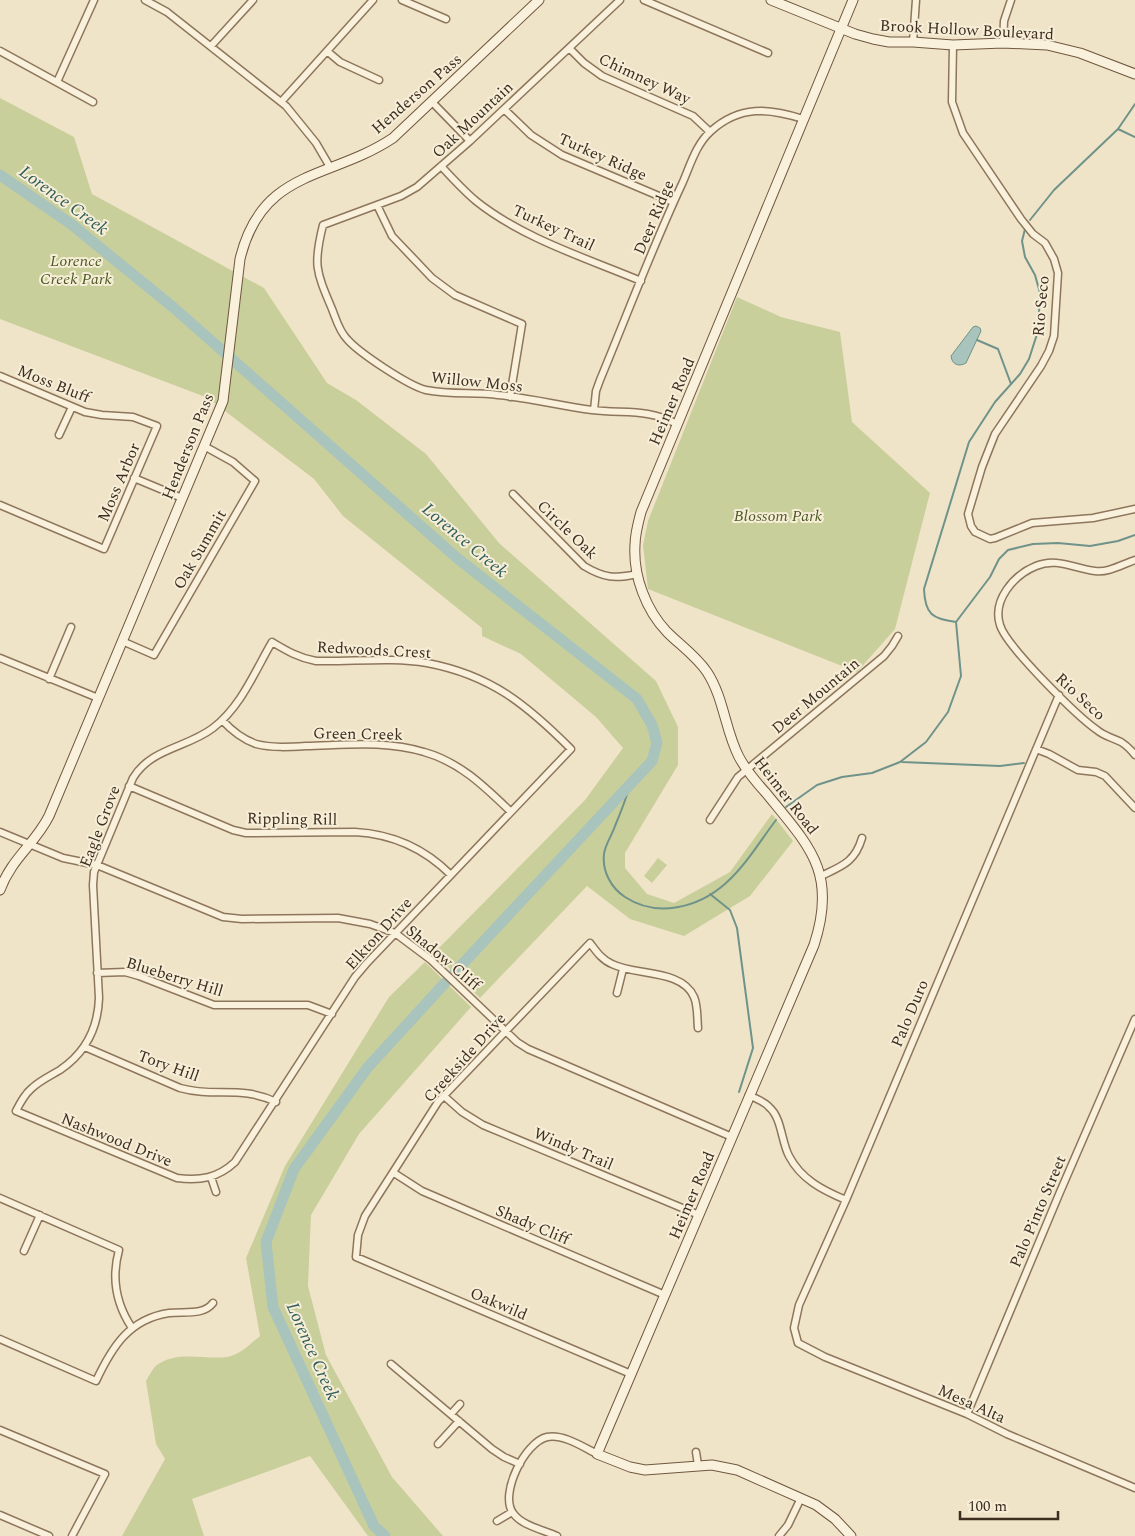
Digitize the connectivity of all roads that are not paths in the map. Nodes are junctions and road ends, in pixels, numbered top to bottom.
1 (94, 0) edge
2 (145, 0) edge
3 (253, 0) edge
4 (374, 0) edge
5 (402, 0) edge
6 (539, 0) edge
7 (620, 0) edge
8 (644, 0) edge
9 (771, 0) edge
10 (853, 0) edge
11 (916, 0) edge
12 (1011, 0) edge
13 (446, 20) dead end
14 (842, 29) junction
15 (912, 42) junction
16 (1003, 43) junction
17 (952, 45) junction
18 (211, 46) junction
19 (568, 48) junction
20 (0, 51) edge
21 (327, 51) junction
22 (768, 53) dead end
23 (1135, 74) edge
24 (379, 80) dead end
25 (57, 82) junction
26 (93, 102) dead end
27 (281, 102) junction
28 (432, 102) junction
29 (504, 109) junction
30 (803, 119) junction
31 (710, 132) junction
32 (470, 141) junction
33 (441, 166) junction
34 (330, 167) junction
35 (673, 202) junction
36 (377, 205) junction
37 (323, 225) joint
38 (641, 281) junction
39 (0, 376) edge
40 (510, 397) junction
41 (72, 407) junction
42 (594, 410) junction
43 (677, 424) junction
44 (157, 426) joint
45 (59, 435) dead end
46 (204, 446) junction
47 (134, 478) junction
48 (513, 494) dead end
49 (182, 498) junction
50 (0, 505) edge
51 (1135, 509) edge
52 (1135, 560) edge
53 (637, 574) junction
54 (71, 627) dead end
55 (898, 636) dead end
56 (122, 641) junction
57 (272, 642) joint
58 (0, 658) edge
59 (49, 679) junction
60 (1059, 695) junction
61 (98, 698) junction
62 (222, 720) junction
63 (571, 749) joint
64 (1036, 749) junction
65 (1135, 755) edge
66 (746, 770) junction
67 (130, 786) junction
68 (1135, 808) edge
69 (511, 812) junction
70 (710, 820) dead end
71 (0, 832) edge
72 (862, 838) dead end
73 (28, 844) junction
74 (97, 865) junction
75 (451, 875) junction
76 (821, 876) junction
77 (0, 890) edge
78 (395, 933) junction
79 (623, 969) junction
80 (97, 973) junction
81 (617, 993) dead end
82 (332, 1014) junction
83 (1135, 1018) edge
84 (698, 1028) dead end
85 (506, 1031) junction
86 (85, 1046) junction
87 (749, 1095) junction
88 (444, 1096) junction
89 (276, 1102) junction
90 (16, 1111) joint
91 (732, 1137) junction
92 (394, 1173) junction
93 (211, 1177) junction
94 (216, 1192) dead end
95 (0, 1198) edge
96 (846, 1200) junction
97 (40, 1215) junction
98 (699, 1215) junction
99 (24, 1251) dead end
100 (356, 1257) joint
101 (665, 1295) junction
102 (213, 1303) dead end
103 (132, 1328) junction
104 (0, 1339) edge
105 (798, 1343) joint
106 (391, 1364) dead end
107 (631, 1374) junction
108 (460, 1404) dead end
109 (451, 1414) junction
110 (968, 1414) junction
111 (459, 1421) junction
112 (0, 1430) edge
113 (438, 1444) dead end
114 (696, 1452) dead end
115 (597, 1454) junction
116 (520, 1464) junction
117 (698, 1465) junction
118 (1135, 1488) edge
119 (801, 1498) junction
120 (512, 1512) junction
121 (0, 1515) edge
122 (497, 1520) dead end
123 (49, 1536) edge
124 (72, 1536) edge
125 (557, 1536) edge
126 (780, 1536) edge
127 (851, 1536) edge

1 - 25 street
2 - 18 street
3 - 18 street
4 - 21 street
5 - 13 street
6 - 28 street, Henderson Pass
7 - 19 street, Oak Mountain
8 - 22 street
9 - 14 street, Brook Hollow Boulevard
10 - 14 street, Heimer Road
11 - 15 street
12 - 16 street
14 - 15 street, Brook Hollow Boulevard
14 - 30 street, Heimer Road
15 - 17 street, Brook Hollow Boulevard
16 - 17 street, Brook Hollow Boulevard
16 - 23 street, Brook Hollow Boulevard
17 - 51 street, Rio Seco
18 - 27 street
19 - 29 street, Oak Mountain
19 - 31 street, Chimney Way
20 - 25 street
21 - 24 street
21 - 27 street
25 - 26 street
27 - 34 street
28 - 32 street
28 - 34 street, Henderson Pass
29 - 32 street, Oak Mountain
29 - 35 street, Turkey Ridge
30 - 31 street, Deer Ridge
30 - 43 street, Heimer Road
31 - 35 street, Deer Ridge
32 - 33 street, Oak Mountain
33 - 36 street, Oak Mountain
33 - 38 street, Turkey Trail
34 - 46 street, Henderson Pass
35 - 38 street, Deer Ridge
36 - 37 street, Oak Mountain
36 - 40 street
37 - 40 street, Willow Moss
38 - 42 street, Deer Ridge
39 - 41 street, Moss Bluff
40 - 42 street, Willow Moss
41 - 44 street, Moss Bluff
41 - 45 street
42 - 43 street, Willow Moss
43 - 53 street, Heimer Road
44 - 47 street, Moss Arbor
46 - 49 street, Henderson Pass
46 - 56 street, Oak Summit
47 - 49 street
47 - 50 street, Moss Arbor
48 - 53 street, Circle Oak
49 - 56 street, Henderson Pass
52 - 60 street, Rio Seco
53 - 66 street, Heimer Road
54 - 59 street
55 - 66 street, Deer Mountain
56 - 61 street, Henderson Pass
57 - 62 street, Eagle Grove
57 - 63 street, Redwoods Crest
58 - 59 street
59 - 61 street
60 - 64 street, Palo Duro
60 - 65 street, Rio Seco
61 - 73 street, Henderson Pass
62 - 67 street, Eagle Grove
62 - 69 street, Green Creek
63 - 69 street, Elkton Drive
64 - 68 street
64 - 96 street, Palo Duro
66 - 70 street, Deer Mountain
66 - 76 street, Heimer Road
67 - 74 street, Eagle Grove
67 - 75 street, Rippling Rill
69 - 75 street, Elkton Drive
71 - 73 street, Shadow Cliff
72 - 76 street
73 - 74 street, Shadow Cliff
73 - 77 street, Henderson Pass
74 - 78 street, Shadow Cliff
74 - 80 street, Eagle Grove
75 - 78 street, Elkton Drive
76 - 87 street, Heimer Road
78 - 82 street, Elkton Drive
78 - 85 street, Shadow Cliff
79 - 81 street
79 - 84 street
79 - 85 street, Creekside Drive
80 - 82 street, Blueberry Hill
80 - 86 street, Eagle Grove
82 - 89 street, Elkton Drive
83 - 110 street, Palo Pinto Street
85 - 88 street, Creekside Drive
85 - 91 street, Shadow Cliff
86 - 89 street, Tory Hill
86 - 90 street, Eagle Grove
87 - 91 street, Heimer Road
87 - 96 street
88 - 92 street, Creekside Drive
88 - 98 street, Windy Trail
89 - 93 street, Elkton Drive
90 - 93 street, Nashwood Drive
91 - 98 street, Heimer Road
92 - 100 street, Creekside Drive
92 - 101 street, Shady Cliff
93 - 94 street
95 - 97 street
96 - 105 street, Palo Duro
97 - 99 street
97 - 103 street
98 - 101 street, Heimer Road
100 - 107 street, Oakwild
101 - 107 street, Heimer Road
102 - 103 street
103 - 104 street
105 - 110 street, Mesa Alta
106 - 109 street
107 - 115 street, Heimer Road
108 - 109 street
109 - 111 street
110 - 118 street, Mesa Alta
111 - 113 street
111 - 116 street
112 - 124 street
114 - 117 street
115 - 116 street
115 - 117 street
116 - 120 street
117 - 119 street
119 - 126 street
119 - 127 street
120 - 122 street
120 - 125 street
121 - 123 street

